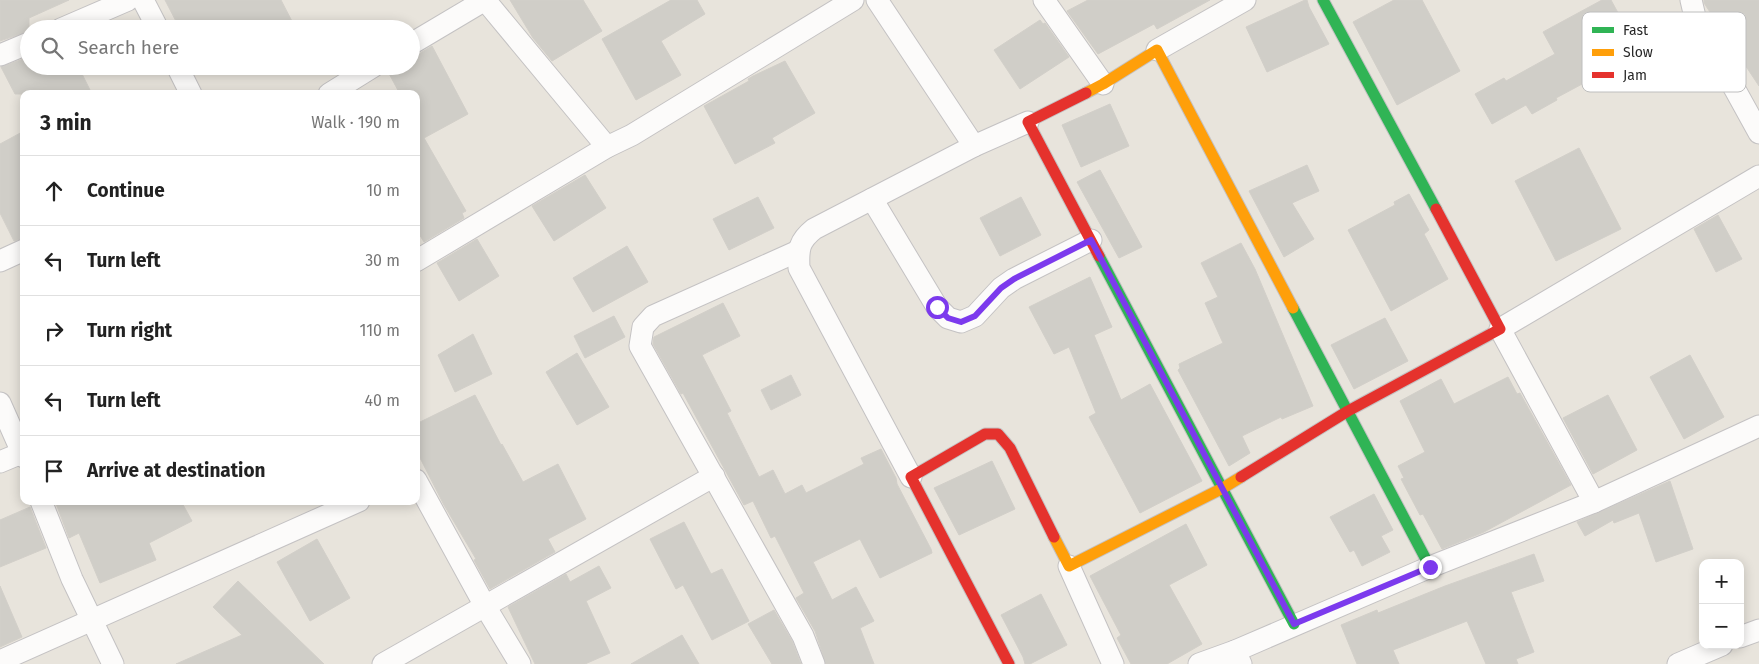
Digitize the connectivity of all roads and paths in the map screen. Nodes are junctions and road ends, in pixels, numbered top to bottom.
1 (128, 0) edge
2 (143, 0) edge
3 (485, 0) edge
4 (853, 0) edge
5 (877, 0) edge
6 (1044, 0) edge
7 (1323, 0) edge
8 (1233, 3) edge
9 (82, 20) edge
10 (153, 20) edge
11 (420, 39) edge
12 (20, 47) edge
13 (1157, 50) junction
14 (0, 55) edge
15 (182, 75) edge
16 (359, 75) edge
17 (1103, 84) junction
18 (189, 90) edge
19 (335, 90) edge
20 (1736, 92) edge
21 (1028, 122) junction
22 (1759, 133) edge
23 (974, 146) junction
24 (607, 147) junction
25 (1759, 176) edge
26 (872, 199) junction
27 (1091, 240) junction
28 (798, 251) junction
29 (20, 252) edge
30 (420, 259) edge
31 (0, 261) edge
32 (1500, 329) junction
33 (0, 403) edge
34 (1348, 412) junction
35 (1759, 426) edge
36 (20, 447) edge
37 (20, 455) edge
38 (0, 462) edge
39 (714, 476) junction
40 (910, 478) junction
41 (420, 487) edge
42 (1223, 488) junction
43 (1594, 502) junction
44 (43, 505) edge
45 (350, 505) edge
46 (1069, 566) junction
47 (1430, 567) junction
48 (485, 606) junction
49 (92, 619) junction
50 (1294, 624) junction
51 (1759, 630) edge
52 (1744, 636) edge
53 (1713, 649) edge
54 (1238, 657) edge
55 (0, 661) edge
56 (809, 662) edge
57 (113, 664) edge
58 (383, 664) edge
59 (520, 664) edge
60 (1009, 664) edge
61 (1113, 664) edge
62 (1199, 664) edge
63 (1678, 664) edge

1 - 9 street
2 - 10 street
3 - 11 street
3 - 24 street
4 - 24 street
5 - 23 street
6 - 17 street
7 - 32 street
8 - 13 street
12 - 14 street
13 - 17 street
13 - 34 street
15 - 18 street
16 - 19 street
17 - 21 street
20 - 22 street
21 - 23 street
21 - 27 street
23 - 26 street
24 - 30 street
25 - 32 street
26 - 27 street
26 - 28 street
27 - 42 street
28 - 39 street
28 - 40 street
29 - 31 street
32 - 34 street
32 - 43 street
33 - 36 street
34 - 42 street
34 - 47 street
35 - 43 street
37 - 38 street
39 - 48 street
39 - 56 street
40 - 46 street
40 - 60 street
41 - 48 street
42 - 46 street
42 - 50 street
43 - 47 street
44 - 49 street
45 - 49 street
46 - 61 street
47 - 50 street
48 - 58 street
48 - 59 street
49 - 55 street
49 - 57 street
50 - 54 street
51 - 52 street
53 - 63 street
54 - 62 street

